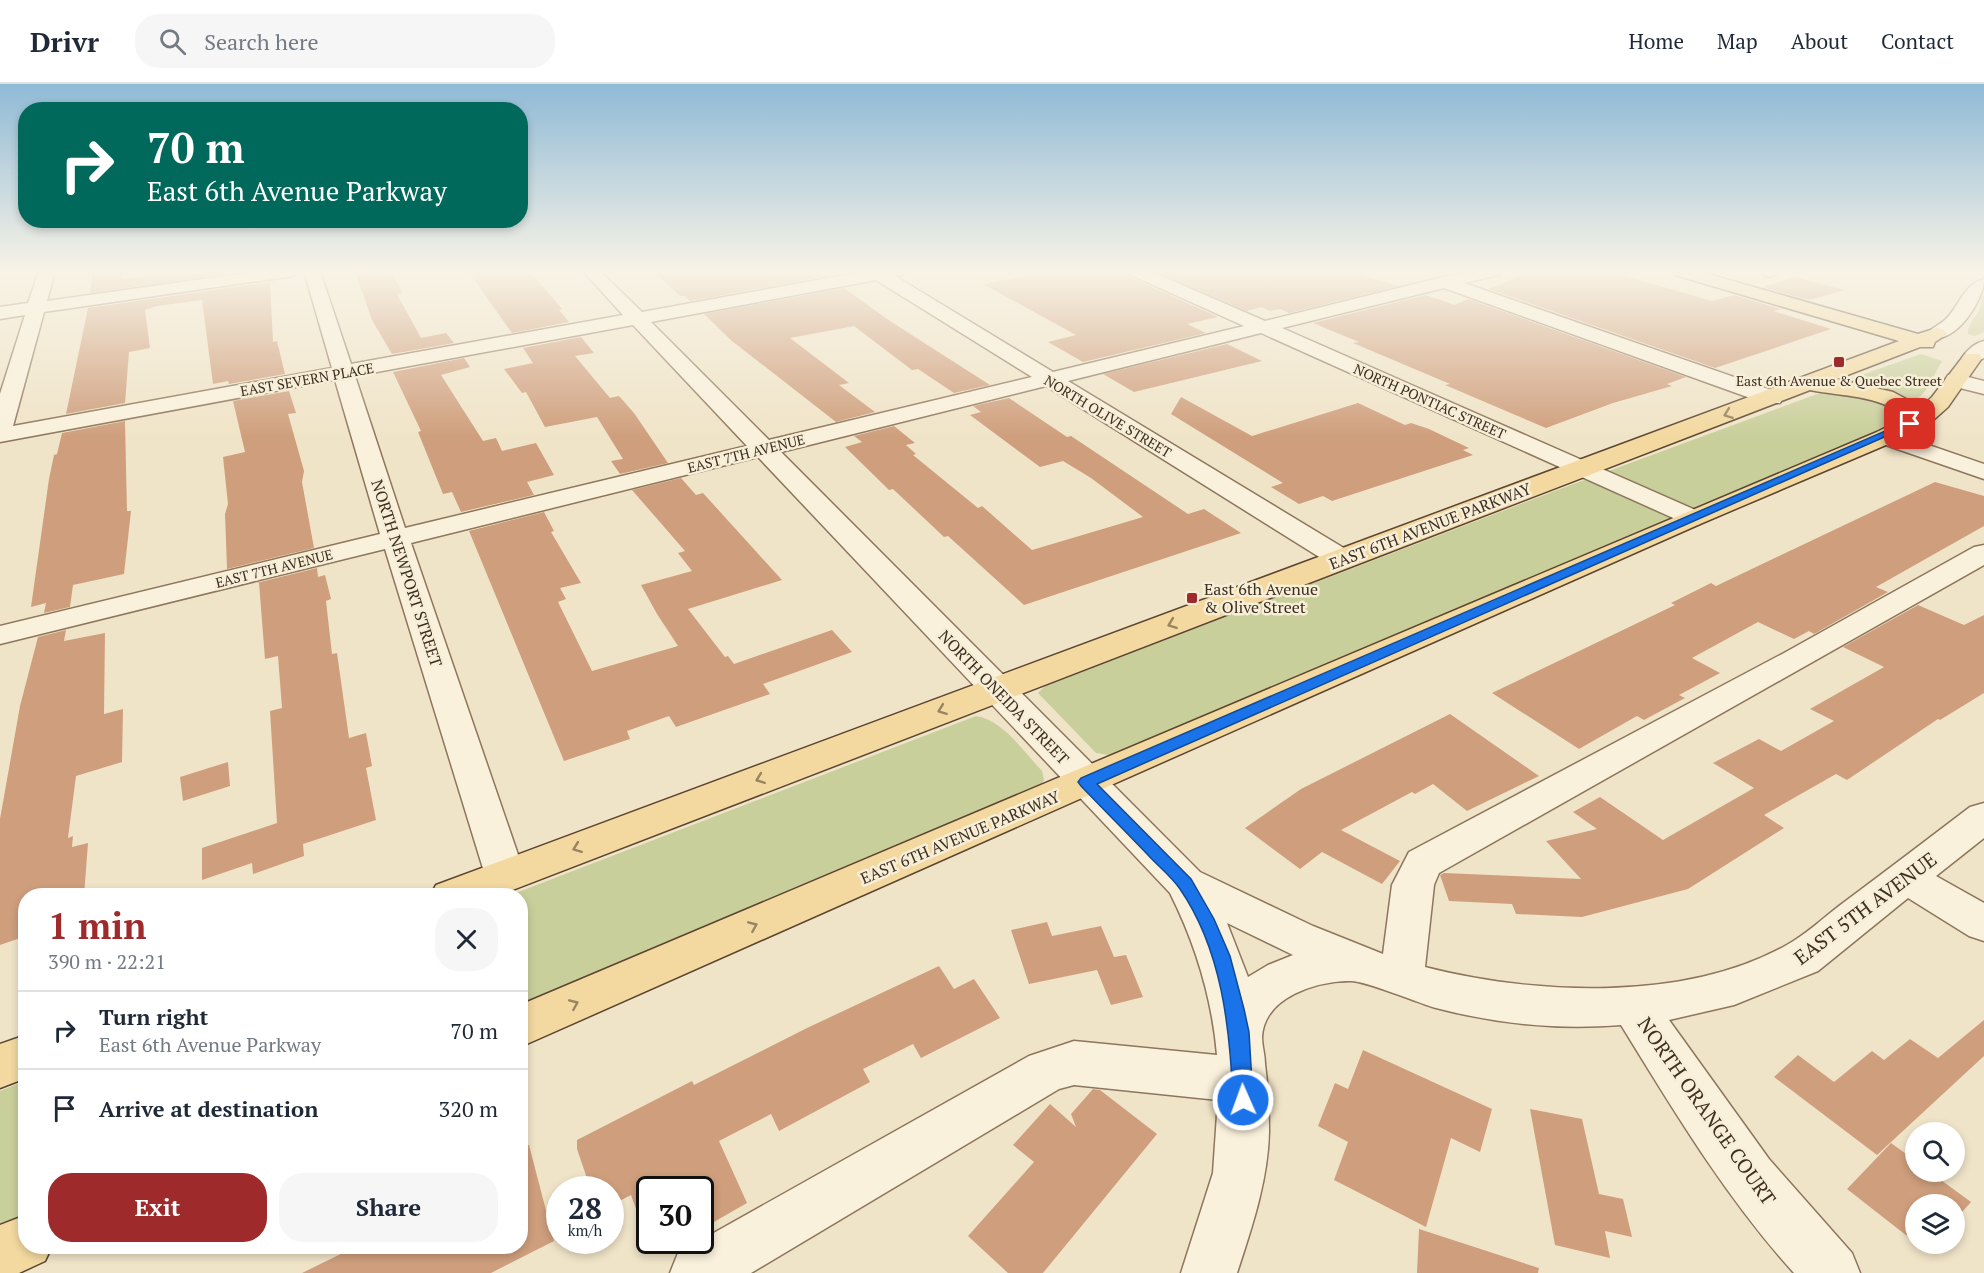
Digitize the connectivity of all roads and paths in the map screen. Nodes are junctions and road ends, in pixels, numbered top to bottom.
1 (32, 326) edge
2 (330, 326) edge
3 (591, 326) edge
4 (645, 326) edge
5 (967, 326) edge
6 (1568, 326) edge
7 (1886, 326) edge
8 (1893, 326) edge
9 (1950, 326) edge
10 (1262, 327) joint
11 (1929, 338) junction
12 (1978, 362) edge
13 (345, 372) junction
14 (1048, 379) junction
15 (1808, 384) junction
16 (1772, 398) junction
17 (1922, 418) junction
18 (0, 433) edge
19 (1885, 436) junction
20 (763, 449) junction
21 (1582, 469) junction
22 (1984, 472) edge
23 (1691, 518) junction
24 (395, 538) junction
25 (1984, 553) edge
26 (1342, 559) junction
27 (0, 635) edge
28 (997, 690) junction
29 (1086, 782) junction
30 (1984, 817) edge
31 (505, 875) junction
32 (1907, 878) junction
33 (1185, 883) junction
34 (472, 888) edge
35 (1984, 924) edge
36 (1357, 962) junction
37 (1402, 978) junction
38 (1633, 1005) junction
39 (528, 1024) edge
40 (1241, 1056) junction
41 (18, 1059) edge
42 (0, 1066) edge
43 (18, 1245) edge
44 (0, 1253) edge
45 (698, 1273) edge
46 (1209, 1273) edge
47 (1832, 1273) edge

1 - 18 street
2 - 13 street, NORTH NEWPORT STREET
3 - 13 street, EAST SEVERN PLACE
4 - 20 street, NORTH ONEIDA STREET
5 - 14 street, NORTH OLIVE STREET
6 - 16 street
7 - 11 main road
8 - 11 main road
9 - 11 street
10 - 14 street, EAST 7TH AVENUE
10 - 21 street, NORTH PONTIAC STREET
11 - 12 main road
11 - 15 main road, EAST 6TH AVENUE PARKWAY
12 - 17 main road, EAST 6TH AVENUE PARKWAY
13 - 18 street, EAST SEVERN PLACE
13 - 24 street, NORTH NEWPORT STREET
14 - 20 street, EAST 7TH AVENUE
14 - 26 street, NORTH OLIVE STREET
15 - 16 main road, EAST 6TH AVENUE PARKWAY
15 - 17 main road
16 -> 21 main road, EAST 6TH AVENUE PARKWAY
17 - 19 main road, EAST 6TH AVENUE PARKWAY
19 - 22 street
19 - 23 main road, EAST 6TH AVENUE PARKWAY
20 - 24 street, EAST 7TH AVENUE
20 - 28 street, NORTH ONEIDA STREET
21 - 23 street, NORTH PONTIAC STREET
21 - 26 main road, EAST 6TH AVENUE PARKWAY
23 - 29 main road, EAST 6TH AVENUE PARKWAY
24 - 27 street, EAST 7TH AVENUE
24 - 31 street, NORTH NEWPORT STREET
25 - 37 street
26 -> 28 main road, EAST 6TH AVENUE PARKWAY
28 - 29 street, NORTH ONEIDA STREET
28 -> 31 main road, EAST 6TH AVENUE PARKWAY
29 - 33 street, NORTH ONEIDA STREET
39 -> 29 main road, EAST 6TH AVENUE PARKWAY
30 - 32 street, EAST 5TH AVENUE
31 - 34 main road, EAST 6TH AVENUE PARKWAY
32 - 35 street
32 - 38 street, EAST 5TH AVENUE
33 - 36 street, NORTH ORANGE COURT
33 - 40 street, NORTH ONEIDA STREET
36 - 37 street, NORTH ORANGE COURT
36 - 40 street
37 - 38 street, NORTH ORANGE COURT
38 - 47 street, NORTH ORANGE COURT
40 - 45 street
40 - 46 street, NORTH ONEIDA STREET
41 - 42 main road
43 - 44 main road

